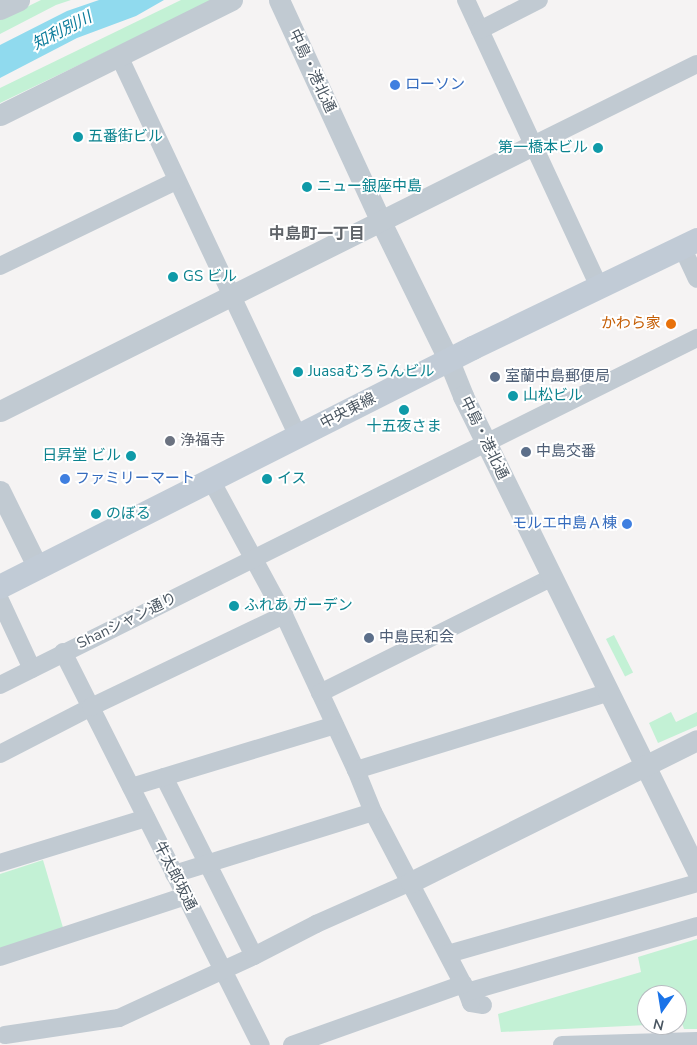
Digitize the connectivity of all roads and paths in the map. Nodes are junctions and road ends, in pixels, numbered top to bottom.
1 (19, 0) edge
2 (232, 0) edge
3 (278, 0) edge
4 (466, 0) edge
5 (539, 0) edge
6 (0, 9) edge
7 (480, 30) junction
8 (119, 56) junction
9 (697, 64) edge
10 (0, 115) edge
11 (533, 145) junction
12 (176, 181) junction
13 (381, 222) junction
14 (689, 243) edge
15 (0, 266) edge
16 (697, 279) edge
17 (599, 287) junction
18 (230, 296) junction
19 (697, 338) edge
20 (449, 361) junction
21 (0, 411) edge
22 (298, 436) junction
23 (487, 443) junction
24 (211, 480) junction
25 (0, 491) edge
26 (254, 558) junction
27 (38, 568) junction
28 (553, 577) junction
29 (0, 587) edge
30 (0, 600) edge
31 (284, 615) junction
32 (63, 652) junction
33 (32, 669) junction
34 (0, 685) edge
35 (610, 692) junction
36 (320, 693) junction
37 (90, 707) junction
38 (335, 725) junction
39 (697, 740) edge
40 (0, 754) edge
41 (645, 765) junction
42 (356, 770) junction
43 (164, 777) junction
44 (131, 787) junction
45 (373, 812) junction
46 (146, 818) junction
47 (692, 847) edge
48 (208, 862) junction
49 (0, 863) edge
50 (697, 872) edge
51 (174, 874) junction
52 (410, 882) junction
53 (697, 883) edge
54 (185, 896) junction
55 (697, 926) edge
56 (448, 954) junction
57 (254, 956) junction
58 (0, 957) edge
59 (223, 970) junction
60 (465, 988) junction
61 (484, 1005) dead end
62 (5, 1035) edge
63 (697, 1041) edge
64 (261, 1045) edge
65 (292, 1045) edge
66 (562, 1045) edge

1 - 6 street
2 - 8 street
3 - 13 street, 中島・港北通
4 - 7 street
5 - 7 street
7 - 11 street
8 - 10 street
8 - 12 street
9 - 11 street
11 - 13 street
11 - 17 street
12 - 15 street
12 - 18 street
13 - 18 street
13 - 20 street, 中島・港北通
14 - 16 street
14 - 17 main road, 中央東線
17 - 20 main road, 中央東線
18 - 21 street
18 - 22 street
19 - 23 street, Shanシャン通り
20 - 22 main road, 中央東線
20 - 23 street, 中島・港北通
22 - 24 main road, 中央東線
23 - 26 street, Shanシャン通り
23 - 28 street, 中島・港北通
24 - 26 street
24 - 27 main road, 中央東線
25 - 27 street
26 - 31 street
26 - 32 street, Shanシャン通り
27 - 29 main road, 中央東線
28 - 35 street, 中島・港北通
28 - 36 street
30 - 33 street
31 - 36 street
31 - 37 street
32 - 33 street, Shanシャン通り
32 - 37 street, 牛太郎坂通
33 - 34 street, Shanシャン通り
35 - 41 street, 中島・港北通
35 - 42 street
36 - 38 street
37 - 40 street
37 - 44 street, 牛太郎坂通
38 - 42 street
38 - 43 street
39 - 41 street
41 - 47 street, 中島・港北通
41 - 52 street
42 - 45 street
43 - 44 street
43 - 48 street
44 - 46 street, 牛太郎坂通
45 - 48 street
45 - 52 street
46 - 49 street
46 - 51 street, 牛太郎坂通
47 - 50 street, 中島・港北通
48 - 51 street
48 - 57 street
51 - 54 street, 牛太郎坂通
52 - 56 street
52 - 57 street
53 - 56 street
54 - 58 street
54 - 59 street, 牛太郎坂通
55 - 60 street
56 - 60 street
57 - 59 street
59 - 62 street
59 - 64 street, 牛太郎坂通
60 - 61 street
60 - 65 street
63 - 66 street

